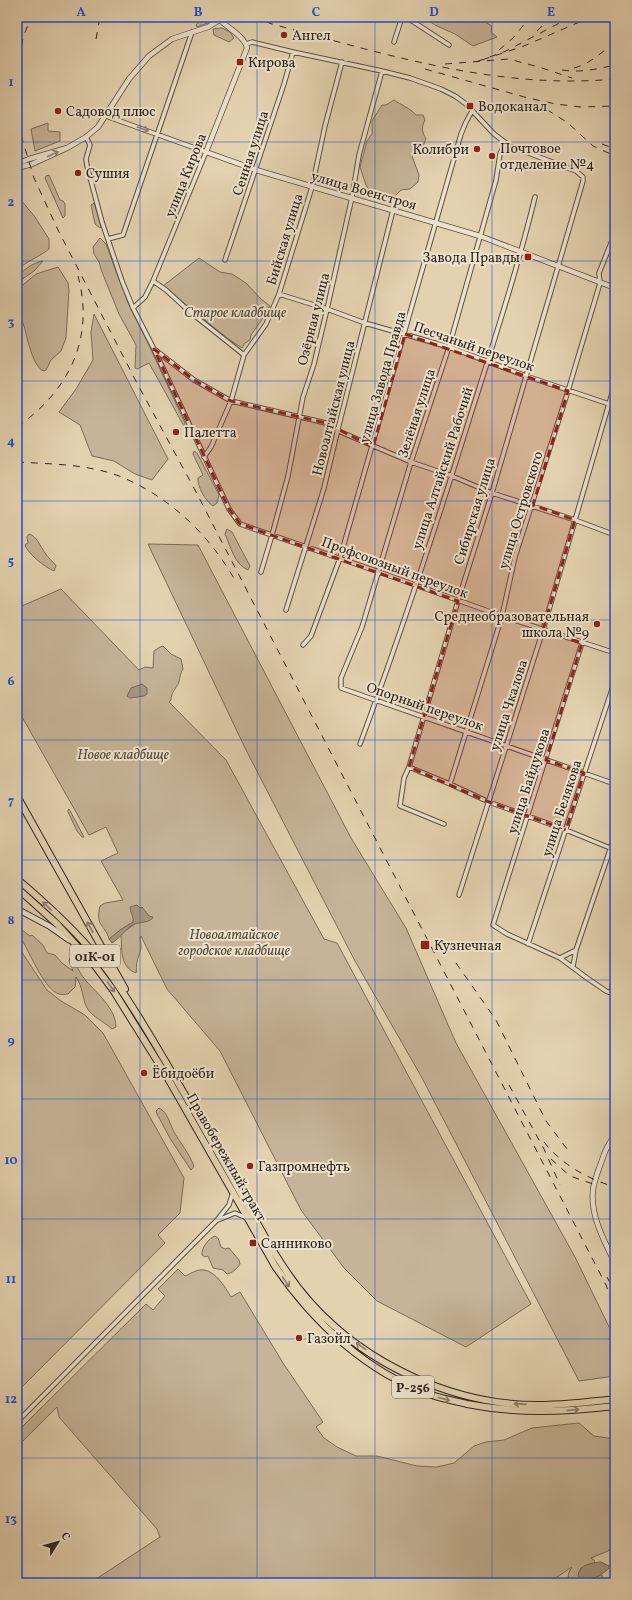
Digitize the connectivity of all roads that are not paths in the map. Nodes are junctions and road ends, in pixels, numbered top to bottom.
1 (402, 17) edge
2 (406, 17) edge
3 (222, 19) edge
4 (192, 32) junction
5 (394, 42) dead end
6 (246, 44) junction
7 (449, 45) dead end
8 (293, 52) junction
9 (342, 62) junction
10 (382, 71) junction
11 (472, 111) junction
12 (106, 116) junction
13 (157, 134) junction
14 (86, 137) junction
15 (505, 143) junction
16 (67, 148) junction
17 (206, 152) junction
18 (17, 164) edge
19 (17, 168) edge
20 (256, 170) junction
21 (312, 187) junction
22 (352, 197) junction
23 (535, 197) dead end
24 (393, 210) junction
25 (437, 222) junction
26 (480, 236) junction
27 (108, 239) junction
28 (611, 243) dead end
29 (521, 252) junction
30 (225, 260) dead end
31 (559, 266) junction
32 (153, 281) junction
33 (600, 283) junction
34 (615, 288) edge
35 (279, 294) junction
36 (133, 308) junction
37 (327, 309) junction
38 (365, 323) junction
39 (405, 334) junction
40 (449, 347) junction
41 (154, 349) junction
42 (244, 355) junction
43 (488, 362) junction
44 (526, 376) junction
45 (615, 383) edge
46 (568, 391) junction
47 (231, 401) junction
48 (609, 404) junction
49 (615, 406) edge
50 (299, 416) junction
51 (338, 429) junction
52 (373, 446) junction
53 (204, 457) junction
54 (411, 462) junction
55 (452, 476) junction
56 (492, 493) junction
57 (533, 506) junction
58 (575, 520) junction
59 (615, 530) edge
60 (272, 535) junction
61 (614, 535) edge
62 (306, 547) junction
63 (340, 558) junction
64 (261, 572) dead end
65 (379, 572) junction
66 (416, 585) junction
67 (458, 601) junction
68 (286, 610) dead end
69 (502, 616) junction
70 (543, 630) junction
71 (582, 643) junction
72 (303, 645) dead end
73 (615, 653) edge
74 (615, 680) edge
75 (341, 688) joint
76 (376, 701) junction
77 (423, 716) junction
78 (466, 731) junction
79 (360, 744) dead end
80 (506, 746) junction
81 (546, 760) junction
82 (409, 768) junction
83 (584, 773) junction
84 (450, 784) junction
85 (615, 784) edge
86 (17, 796) edge
87 (489, 802) junction
88 (528, 817) junction
89 (444, 824) dead end
90 (566, 830) junction
91 (615, 835) edge
92 (613, 849) edge
93 (17, 879) edge
94 (17, 888) edge
95 (459, 895) dead end
96 (17, 909) edge
97 (528, 944) junction
98 (78, 947) junction
99 (576, 950) junction
100 (560, 958) junction
101 (573, 966) junction
102 (615, 980) edge
103 (614, 994) edge
104 (157, 1046) junction
105 (151, 1050) joint
106 (615, 1136) edge
107 (233, 1192) junction
108 (247, 1218) junction
109 (217, 1220) junction
110 (615, 1263) edge
111 (378, 1358) junction
112 (374, 1366) junction
113 (615, 1399) edge
114 (615, 1406) edge
115 (17, 1422) edge

1 - 5 street
2 - 7 street
3 - 4 street
3 - 6 street
4 - 12 street
4 - 13 street
6 - 8 street
6 - 17 street, улица Кирова
8 - 9 street
8 - 20 street, Сенная улица
9 - 10 street
9 - 21 street, Бийская улица
10 - 11 street
10 - 22 street, Озёрная улица
11 - 15 street
11 - 25 street, улица Завода Правда
12 -> 13 street, улица Военстроя
12 - 14 street
13 - 17 street, улица Военстроя
13 - 27 street
14 - 16 street
14 - 27 street
15 - 26 street, Зелёная улица
15 - 31 street, Сибирская улица
16 - 18 street
19 -> 16 street
17 - 20 street, улица Военстроя
17 - 32 street, улица Кирова
20 - 21 street, улица Военстроя
20 - 30 street, Сенная улица
21 - 22 street, улица Военстроя
21 - 35 street, Бийская улица
22 - 24 street, улица Военстроя
22 - 37 street, Озёрная улица
23 - 29 street, улица Алтайский Рабочий
24 - 25 street, улица Военстроя
24 - 38 street, Новоалтайская улица
25 - 26 street, улица Военстроя
25 - 39 street, улица Завода Правда
26 - 29 street, улица Военстроя
26 - 40 street, Зелёная улица
27 - 36 street
28 - 33 street, улица Островского
29 - 31 street, улица Военстроя
29 - 43 street, улица Алтайский Рабочий
31 - 33 street, улица Военстроя
31 - 44 street, Сибирская улица
32 - 36 street, улица Кирова
32 - 42 street
33 - 34 street, улица Военстроя
33 - 46 street, улица Островского
35 - 37 street, Песчаный переулок
35 - 42 street, Бийская улица
36 - 41 street
37 - 38 street, Песчаный переулок
37 - 50 street, Озёрная улица
38 - 39 street, Песчаный переулок
38 - 51 street, Новоалтайская улица
39 - 40 street, Песчаный переулок
39 - 52 street, улица Завода Правда
40 - 43 street, Песчаный переулок
40 - 54 street, Зелёная улица
41 - 47 street
41 - 53 street
42 - 47 street, Бийская улица
43 - 44 street, Песчаный переулок
43 - 55 street, улица Алтайский Рабочий
44 - 46 street, Песчаный переулок
44 - 56 street, Сибирская улица
45 - 48 street, улица Чкалова
46 - 48 street, Песчаный переулок
46 - 57 street, улица Островского
47 - 50 street
47 - 53 street, Бийская улица
48 - 49 street, Песчаный переулок
48 - 58 street, улица Чкалова
50 - 51 street
50 - 60 street, Озёрная улица
51 - 52 street
51 - 62 street, Новоалтайская улица
52 - 54 street
52 - 63 street, улица Завода Правда
53 - 60 street, Профсоюзный переулок
54 - 55 street
54 - 65 street, Зелёная улица
55 - 56 street
55 - 66 street, улица Алтайский Рабочий
56 - 57 street
56 - 67 street, Сибирская улица
57 - 58 street
57 - 69 street, улица Островского
58 - 61 street
58 - 70 street, улица Чкалова
59 - 61 street
60 - 62 street, Профсоюзный переулок
60 - 64 street, Озёрная улица
62 - 63 street, Профсоюзный переулок
62 - 68 street, Новоалтайская улица
63 - 65 street, Профсоюзный переулок
63 - 72 street, улица Завода Правда
65 - 66 street, Профсоюзный переулок
65 - 75 street, Зелёная улица
66 - 67 street, Профсоюзный переулок
66 - 76 street, улица Алтайский Рабочий
67 - 69 street, Профсоюзный переулок
67 - 77 street, Сибирская улица
69 - 70 street, Профсоюзный переулок
69 - 78 street, улица Островского
70 - 71 street, Профсоюзный переулок
70 - 80 street, улица Чкалова
71 - 73 street, Профсоюзный переулок
71 - 81 street, улица Байдукова
74 - 83 street, улица Белякова
75 - 76 street, Опорный переулок
76 - 77 street, Опорный переулок
76 - 79 street, улица Алтайский Рабочий
77 - 78 street, Опорный переулок
77 - 82 street, Сибирская улица
78 - 80 street, Опорный переулок
78 - 84 street, улица Островского
80 - 81 street, Опорный переулок
80 - 87 street, улица Чкалова
81 - 83 street, Опорный переулок
81 - 88 street, улица Байдукова
82 - 84 street
82 - 89 street, Сибирская улица
83 - 85 street, Опорный переулок
83 - 90 street, улица Белякова
84 - 87 street
104 -> 86 highway
87 - 88 street
87 - 95 street, улица Чкалова
88 - 90 street
88 - 97 street, улица Байдукова
90 - 92 street
90 - 97 street, улица Белякова
91 - 92 street
92 - 99 street
104 -> 93 highway, Правобережный тракт / 01К-01
94 - 98 highway, Правобережный тракт / 01К-01
96 - 98 main road
97 - 100 street
98 -> 105 highway, Правобережный тракт / 01К-01
99 - 100 street
99 - 101 street
100 - 101 street
101 - 103 street
102 - 103 street
111 -> 104 highway, Правобережный тракт / Р-256
105 - 107 highway, Правобережный тракт / Р-256
106 - 110 street
107 - 108 highway, Правобережный тракт / Р-256
107 - 109 street
108 - 109 street
108 -> 112 highway, Правобережный тракт / Р-256
109 - 115 street
111 - 112 highway
113 -> 111 highway, Правобережный тракт / Р-256
112 -> 114 highway, Правобережный тракт / Р-256

